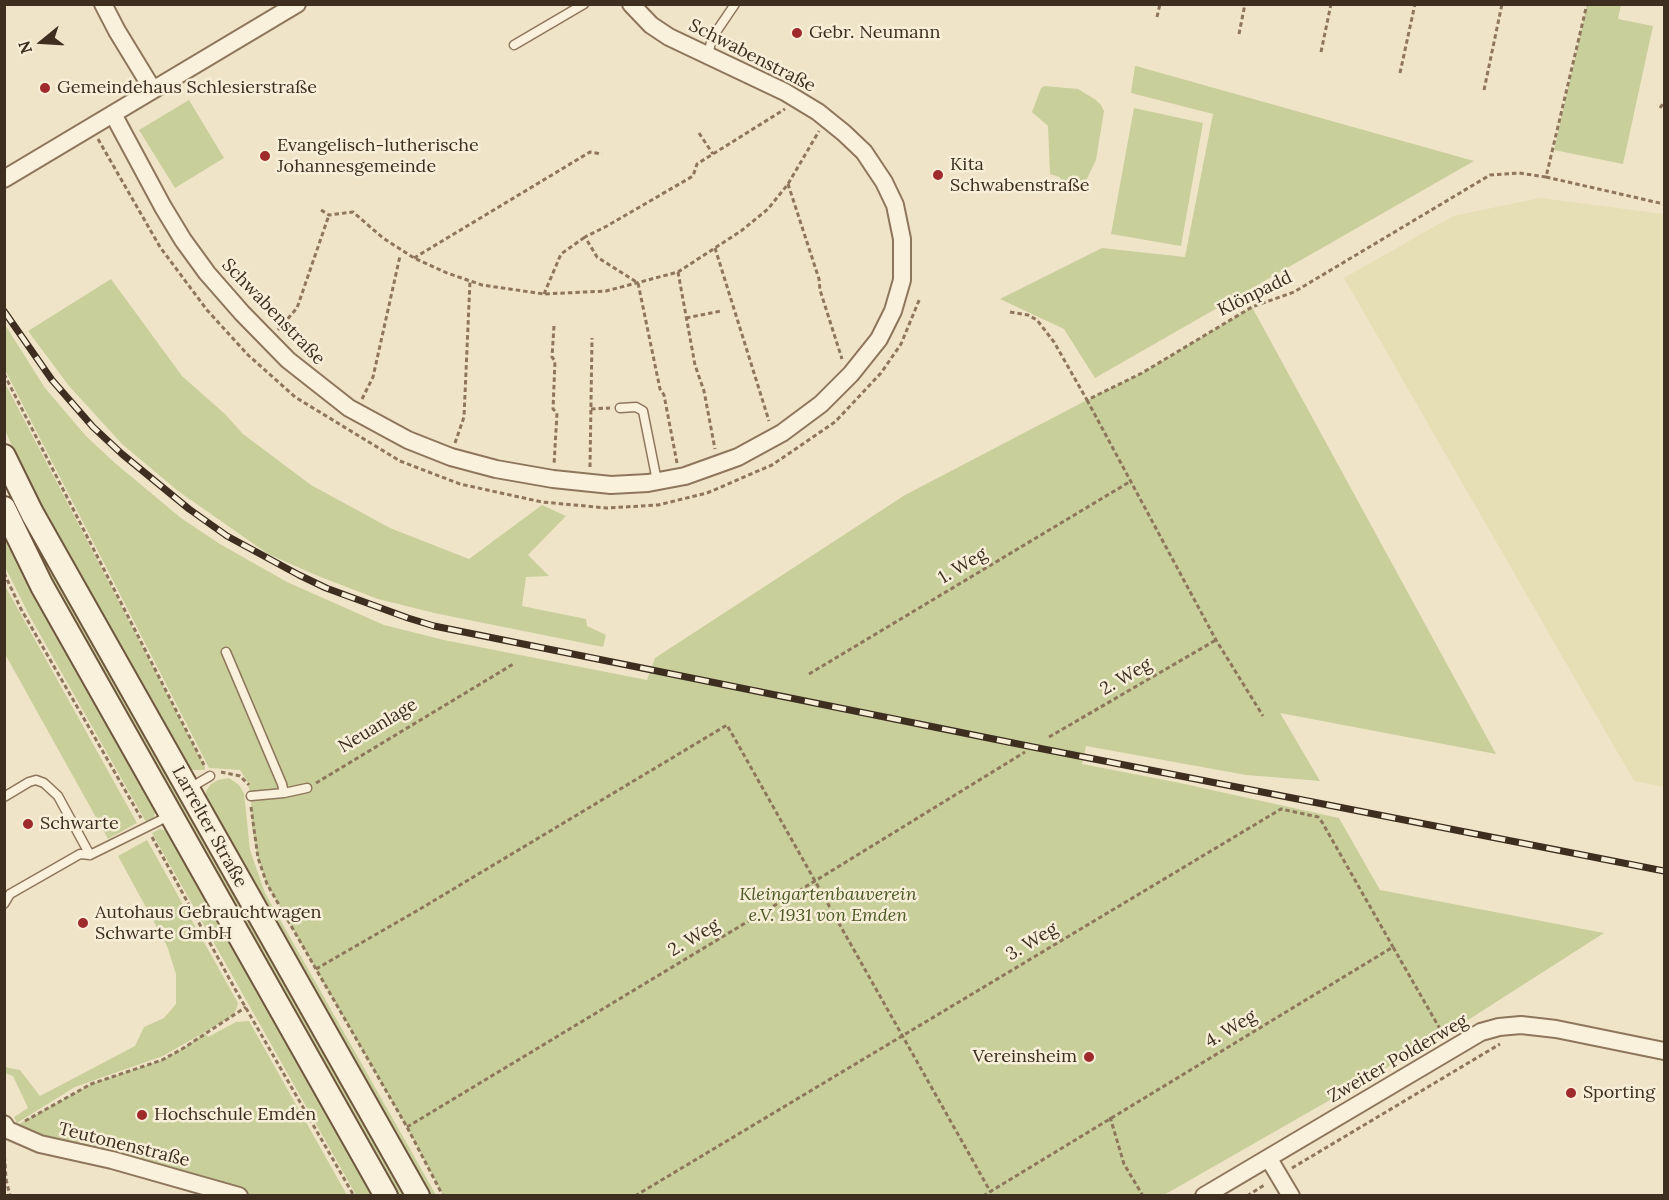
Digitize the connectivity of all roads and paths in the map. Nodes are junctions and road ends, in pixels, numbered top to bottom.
1 (103, 4) edge
2 (297, 4) edge
3 (584, 4) edge
4 (631, 4) edge
5 (735, 4) edge
6 (1160, 4) edge
7 (1245, 4) edge
8 (1331, 4) edge
9 (1415, 4) edge
10 (1502, 4) edge
11 (1587, 4) edge
12 (1157, 17) dead end
13 (1239, 34) dead end
14 (514, 45) dead end
15 (1321, 52) dead end
16 (708, 54) junction
17 (1400, 73) dead end
18 (153, 90) junction
19 (1484, 90) dead end
20 (800, 100) junction
21 (1665, 102) edge
22 (1660, 108) dead end
23 (112, 114) junction
24 (826, 119) junction
25 (91, 127) junction
26 (699, 134) dead end
27 (602, 154) dead end
28 (713, 154) junction
29 (1546, 177) junction
30 (4, 179) edge
31 (788, 184) junction
32 (1665, 204) edge
33 (321, 210) dead end
34 (328, 215) junction
35 (585, 237) junction
36 (716, 248) junction
37 (400, 256) dead end
38 (414, 258) junction
39 (678, 272) junction
40 (470, 281) junction
41 (638, 283) junction
42 (544, 294) junction
43 (920, 298) dead end
44 (722, 311) dead end
45 (1010, 312) dead end
46 (686, 318) junction
47 (554, 326) dead end
48 (592, 338) dead end
49 (269, 340) junction
50 (4, 374) edge
51 (851, 374) junction
52 (1087, 400) junction
53 (620, 408) joint
54 (591, 409) junction
55 (355, 411) junction
56 (774, 437) junction
57 (4, 456) edge
58 (451, 457) junction
59 (718, 465) junction
60 (679, 477) junction
61 (553, 479) junction
62 (657, 481) junction
63 (1131, 481) junction
64 (590, 483) junction
65 (4, 508) edge
66 (4, 573) edge
67 (1216, 640) junction
68 (226, 652) dead end
69 (514, 663) dead end
70 (808, 674) dead end
71 (1263, 716) dead end
72 (1049, 737) dead end
73 (1024, 752) dead end
74 (210, 776) junction
75 (307, 788) joint
76 (188, 789) junction
77 (284, 793) junction
78 (251, 796) junction
79 (4, 797) edge
80 (171, 815) junction
81 (146, 826) junction
82 (90, 855) junction
83 (816, 881) junction
84 (4, 904) edge
85 (1393, 947) junction
86 (316, 969) junction
87 (246, 1007) junction
88 (1521, 1025) junction
89 (903, 1035) junction
90 (1451, 1048) junction
91 (1665, 1051) edge
92 (1110, 1117) junction
93 (6, 1127) edge
94 (407, 1127) junction
95 (4, 1149) edge
96 (1269, 1159) junction
97 (1279, 1176) junction
98 (990, 1191) junction
99 (9, 1196) edge
100 (239, 1196) edge
101 (354, 1196) edge
102 (386, 1196) edge
103 (418, 1196) edge
104 (443, 1196) edge
105 (635, 1196) edge
106 (982, 1196) edge
107 (1143, 1196) edge
108 (1204, 1196) edge
109 (1247, 1196) edge
110 (1291, 1196) edge

1 - 18 street
2 - 18 street
3 - 14 lane
4 - 16 street, Schwabenstraße
5 - 16 lane
6 - 12 path
7 - 13 path
8 - 15 path
9 - 17 path
10 - 19 path
11 - 29 path
16 - 20 street, Schwabenstraße
18 - 23 street
20 - 24 street, Schwabenstraße
20 - 28 path
21 - 22 path
23 - 25 street
23 - 49 street, Schwabenstraße
24 - 31 path
24 - 51 street, Schwabenstraße
25 - 30 street
25 - 43 path
26 - 28 path
27 - 38 path
28 - 35 path
29 - 32 path, Klönpadd
29 - 52 path, Klönpadd
31 - 36 path
31 - 51 path
33 - 34 path
34 - 38 path
34 - 49 path
35 - 41 path
35 - 42 path
36 - 39 path
36 - 56 path
37 - 55 path
38 - 40 path
39 - 41 path
39 - 46 path
40 - 42 path
40 - 58 path
41 - 42 path
41 - 60 path
44 - 46 path
45 - 52 path
46 - 59 path
47 - 61 path
48 - 54 path
49 - 55 street, Schwabenstraße
50 - 74 path
51 - 56 street, Schwabenstraße
52 - 63 path
53 - 54 path
53 - 62 lane
54 - 64 path
55 - 58 street, Schwabenstraße
56 - 59 street, Schwabenstraße
57 - 76 street, Larrelter Straße
58 - 61 street, Schwabenstraße
59 - 60 street, Schwabenstraße
60 - 62 street, Schwabenstraße
61 - 64 street, Schwabenstraße
62 - 64 street, Schwabenstraße
63 - 67 path
63 - 70 path, 1. Weg
65 - 80 street, Larrelter Straße
66 - 81 path
67 - 71 path
67 - 72 path, 2. Weg
68 - 77 lane
69 - 75 path, Neuanlage
73 - 83 path, 2. Weg
74 - 76 lane
74 - 78 path
75 - 77 lane
76 - 103 street, Larrelter Straße
77 - 78 lane
78 - 86 path
79 - 82 lane
80 - 81 lane
80 - 102 street, Larrelter Straße
81 - 82 lane
81 - 87 path
82 - 84 lane
83 - 86 path
83 - 89 path
83 - 94 path, 2. Weg
85 - 89 path, 3. Weg
85 - 90 path
85 - 92 path, 4. Weg
86 - 94 path
87 - 93 path
87 - 101 path
88 - 90 street, Zweiter Polderweg
88 - 91 street, Zweiter Polderweg
88 - 97 path
89 - 98 path
89 - 105 path, 3. Weg
90 - 96 street, Zweiter Polderweg
92 - 98 path, 4. Weg
92 - 107 path
93 - 100 street, Teutonenstraße
94 - 104 path
95 - 99 path
96 - 97 street
96 - 108 street, Zweiter Polderweg
97 - 109 path
97 - 110 street
98 - 106 path, 4. Weg

